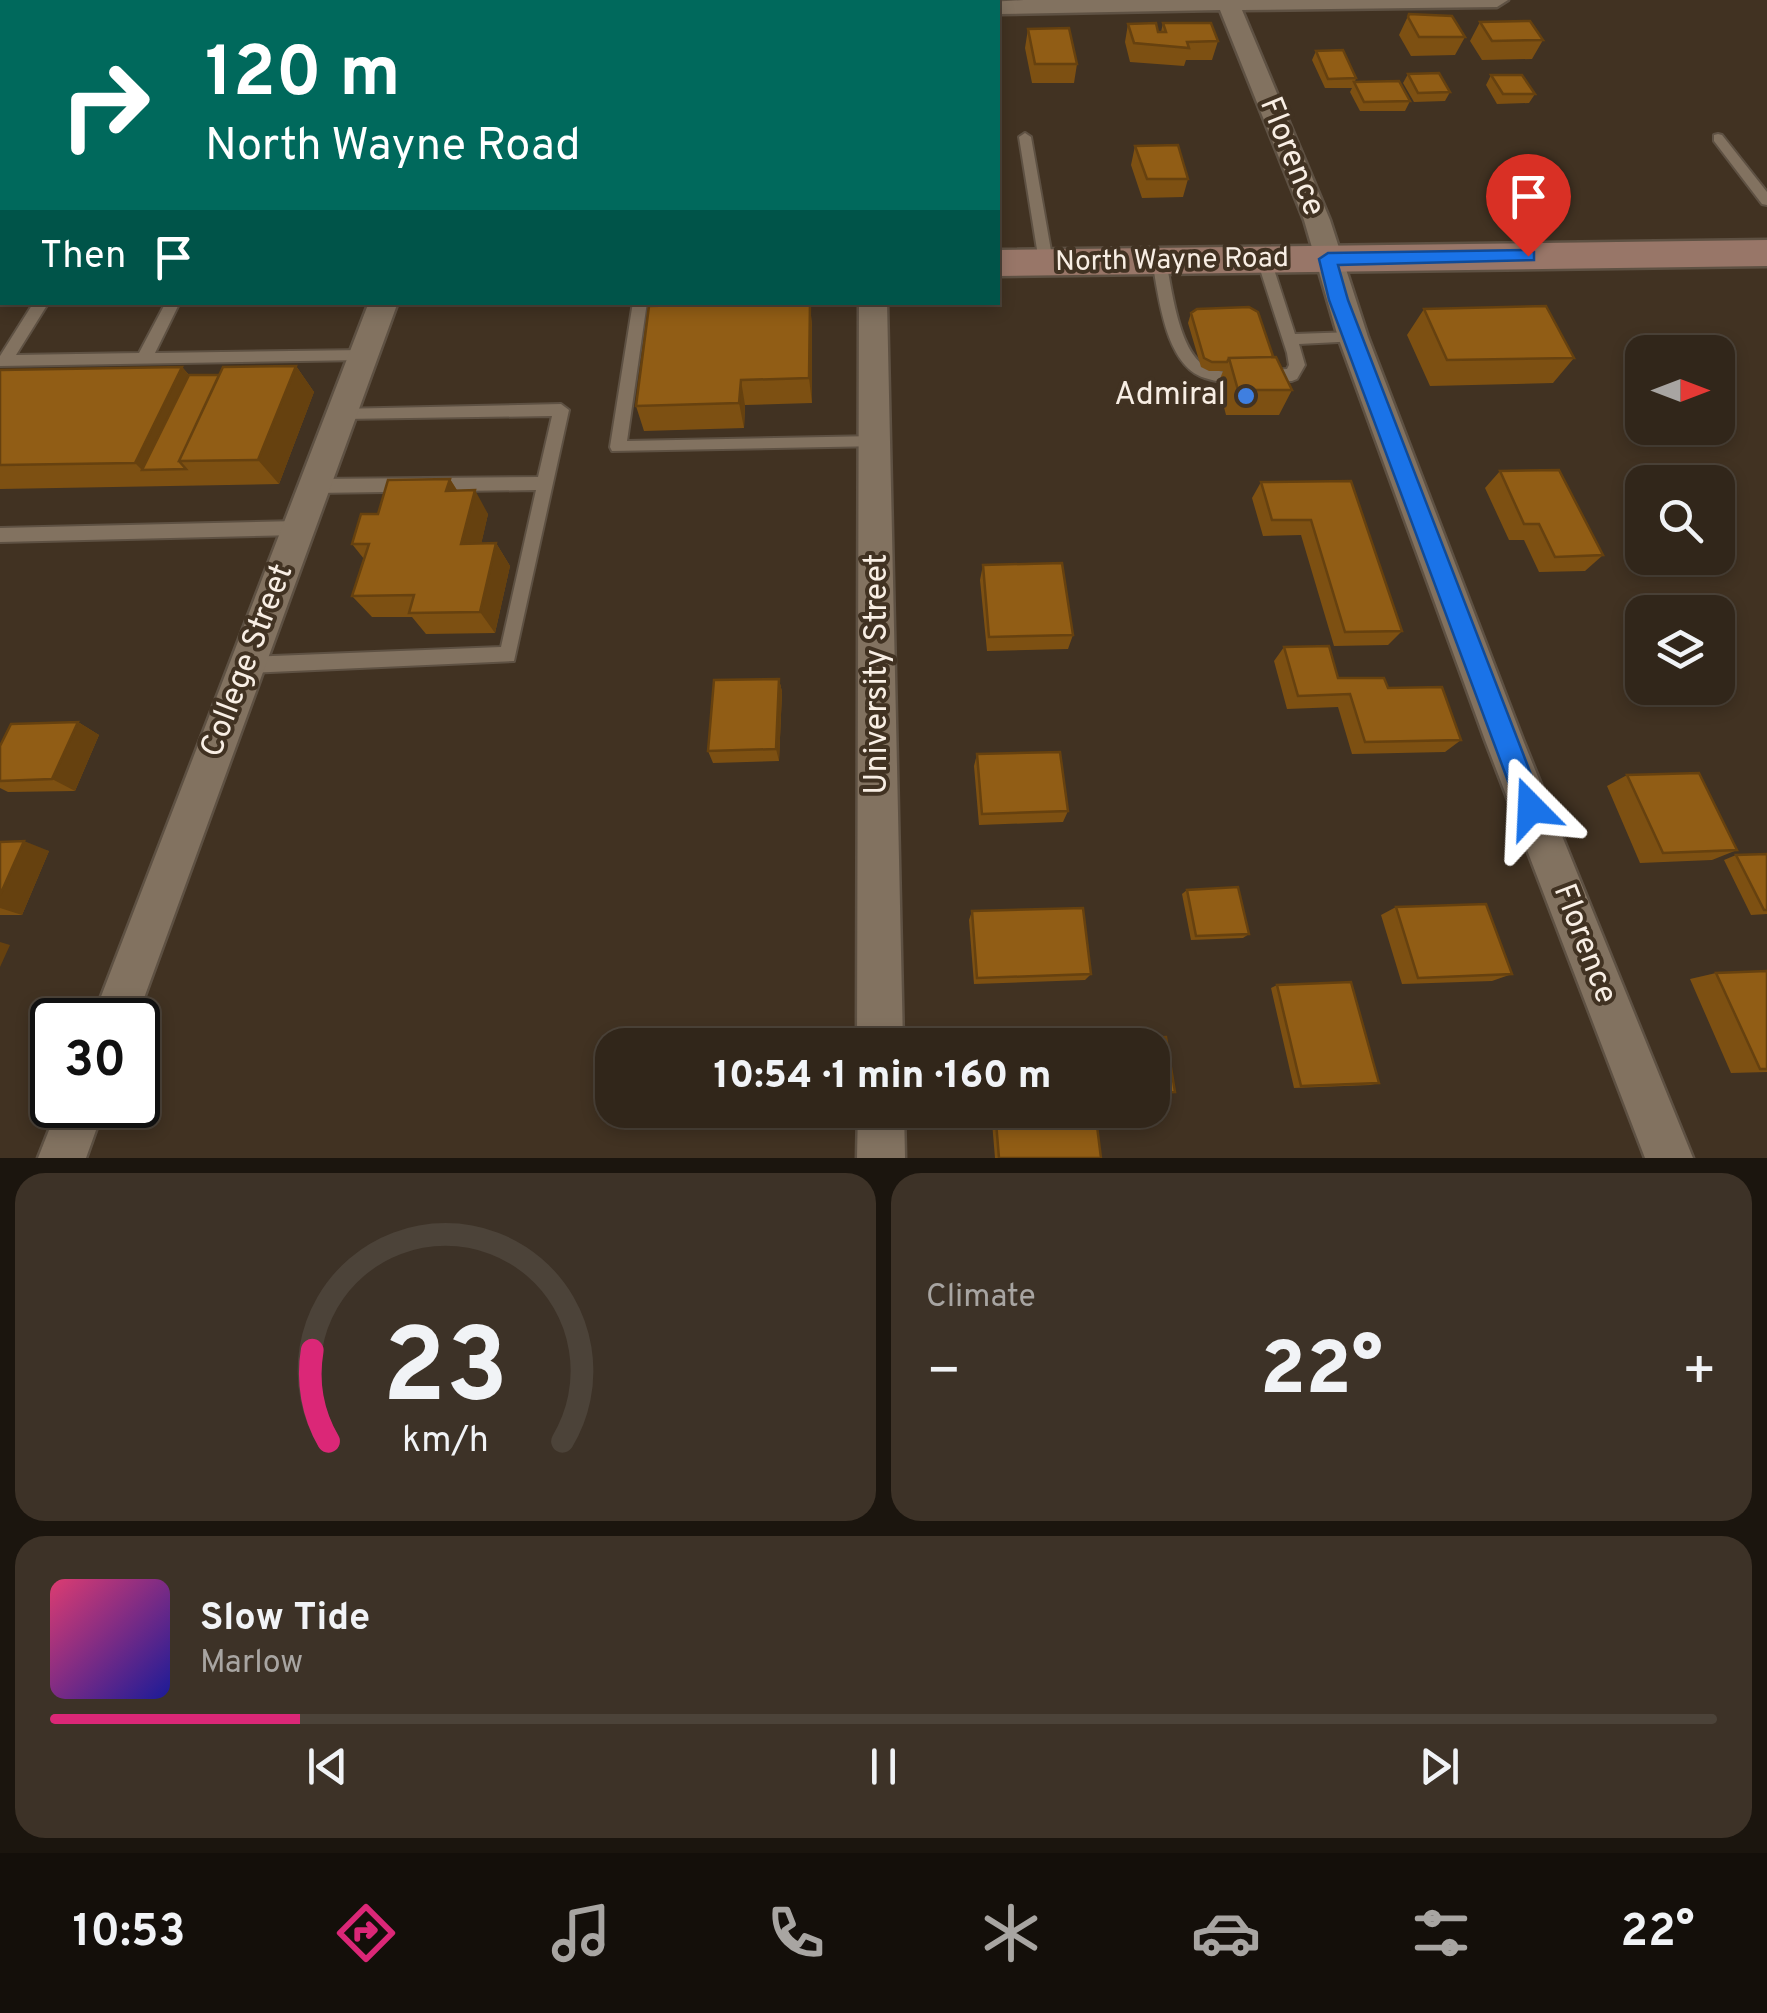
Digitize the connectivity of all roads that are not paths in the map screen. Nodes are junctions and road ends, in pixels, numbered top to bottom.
1 (1497, 0) edge
2 (1228, 2) edge
3 (1000, 8) edge
4 (1024, 137) dead end
5 (1718, 138) dead end
6 (1767, 200) edge
7 (1767, 253) edge
8 (1328, 259) junction
9 (1264, 260) junction
10 (1160, 261) junction
11 (1046, 262) junction
12 (1000, 263) edge
13 (40, 305) edge
14 (171, 305) edge
15 (383, 305) edge
16 (640, 305) edge
17 (872, 305) edge
18 (1353, 337) junction
19 (1290, 339) junction
20 (364, 355) junction
21 (144, 359) junction
22 (2, 361) edge
23 (343, 413) junction
24 (876, 442) junction
25 (545, 483) junction
26 (314, 486) junction
27 (298, 528) junction
28 (0, 536) edge
29 (247, 665) junction
30 (122, 998) edge
31 (880, 1028) edge
32 (73, 1128) edge
33 (880, 1128) edge
34 (62, 1158) edge
35 (881, 1158) edge
36 (1669, 1158) edge

1 - 2 street
2 - 3 street
2 - 8 street, Florence
4 - 11 lane
5 - 6 lane
7 - 8 main road, North Wayne Road
8 - 9 main road, North Wayne Road
8 - 18 street, Florence
9 - 10 main road, North Wayne Road
9 - 19 lane
10 - 11 main road, North Wayne Road
10 - 19 lane
11 - 12 main road, North Wayne Road
13 - 22 lane
14 - 21 lane
15 - 20 street, College Street
16 - 24 lane
17 - 24 street, University Street
18 - 19 lane
18 - 36 street, Florence
20 - 21 lane
20 - 23 street, College Street
21 - 22 lane
23 - 25 lane
23 - 26 street, College Street
24 - 31 street, University Street
25 - 26 lane
25 - 29 lane
26 - 27 street, College Street
27 - 28 lane
27 - 29 street, College Street
29 - 30 street, College Street
32 - 34 street
33 - 35 street

